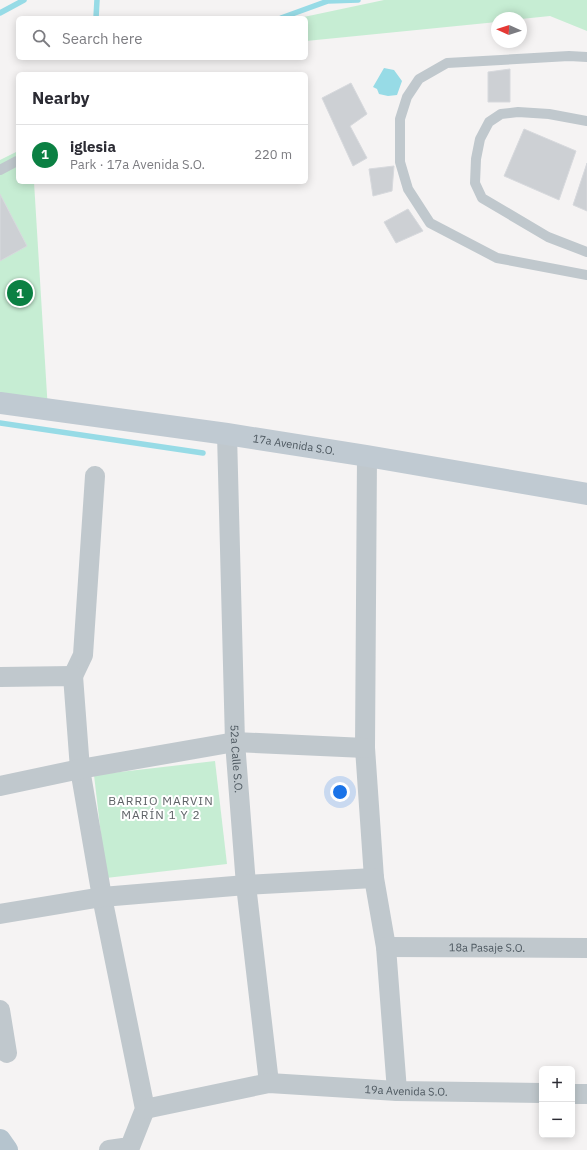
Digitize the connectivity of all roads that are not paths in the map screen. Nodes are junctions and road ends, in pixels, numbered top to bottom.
1 (587, 57) edge
2 (587, 121) edge
3 (16, 162) edge
4 (0, 170) edge
5 (587, 252) edge
6 (587, 275) edge
7 (0, 403) edge
8 (227, 434) junction
9 (367, 456) junction
10 (95, 476) dead end
11 (587, 494) edge
12 (73, 676) junction
13 (0, 677) edge
14 (235, 742) junction
15 (365, 748) junction
16 (80, 769) junction
17 (0, 786) edge
18 (374, 878) junction
19 (246, 885) junction
20 (102, 897) junction
21 (0, 914) edge
22 (386, 947) junction
23 (587, 948) edge
24 (0, 1010) edge
25 (7, 1053) dead end
26 (270, 1083) junction
27 (397, 1091) junction
28 (539, 1093) edge
29 (575, 1094) edge
30 (587, 1094) edge
31 (145, 1109) junction
32 (0, 1140) edge
33 (7, 1150) edge
34 (109, 1150) edge

1 - 6 lane
2 - 5 lane
3 - 4 lane
7 - 8 street, 17a Avenida S.O.
8 - 9 street, 17a Avenida S.O.
8 - 14 street, 52a Calle S.O.
9 - 11 street, 17a Avenida S.O.
9 - 15 street
10 - 12 street
12 - 13 street
12 - 16 street
14 - 15 street
14 - 16 street
14 - 19 street, 52a Calle S.O.
15 - 18 street
16 - 17 street
16 - 20 street
18 - 19 street
18 - 22 street
19 - 20 street
19 - 26 street, 52a Calle S.O.
20 - 21 street
20 - 31 street
22 - 23 street, 18a Pasaje S.O.
22 - 27 street
24 - 25 street
26 - 27 street, 19a Avenida S.O.
26 - 31 street, 19a Avenida S.O.
27 - 28 street, 19a Avenida S.O.
29 - 30 street
31 - 34 street
32 - 33 main road

